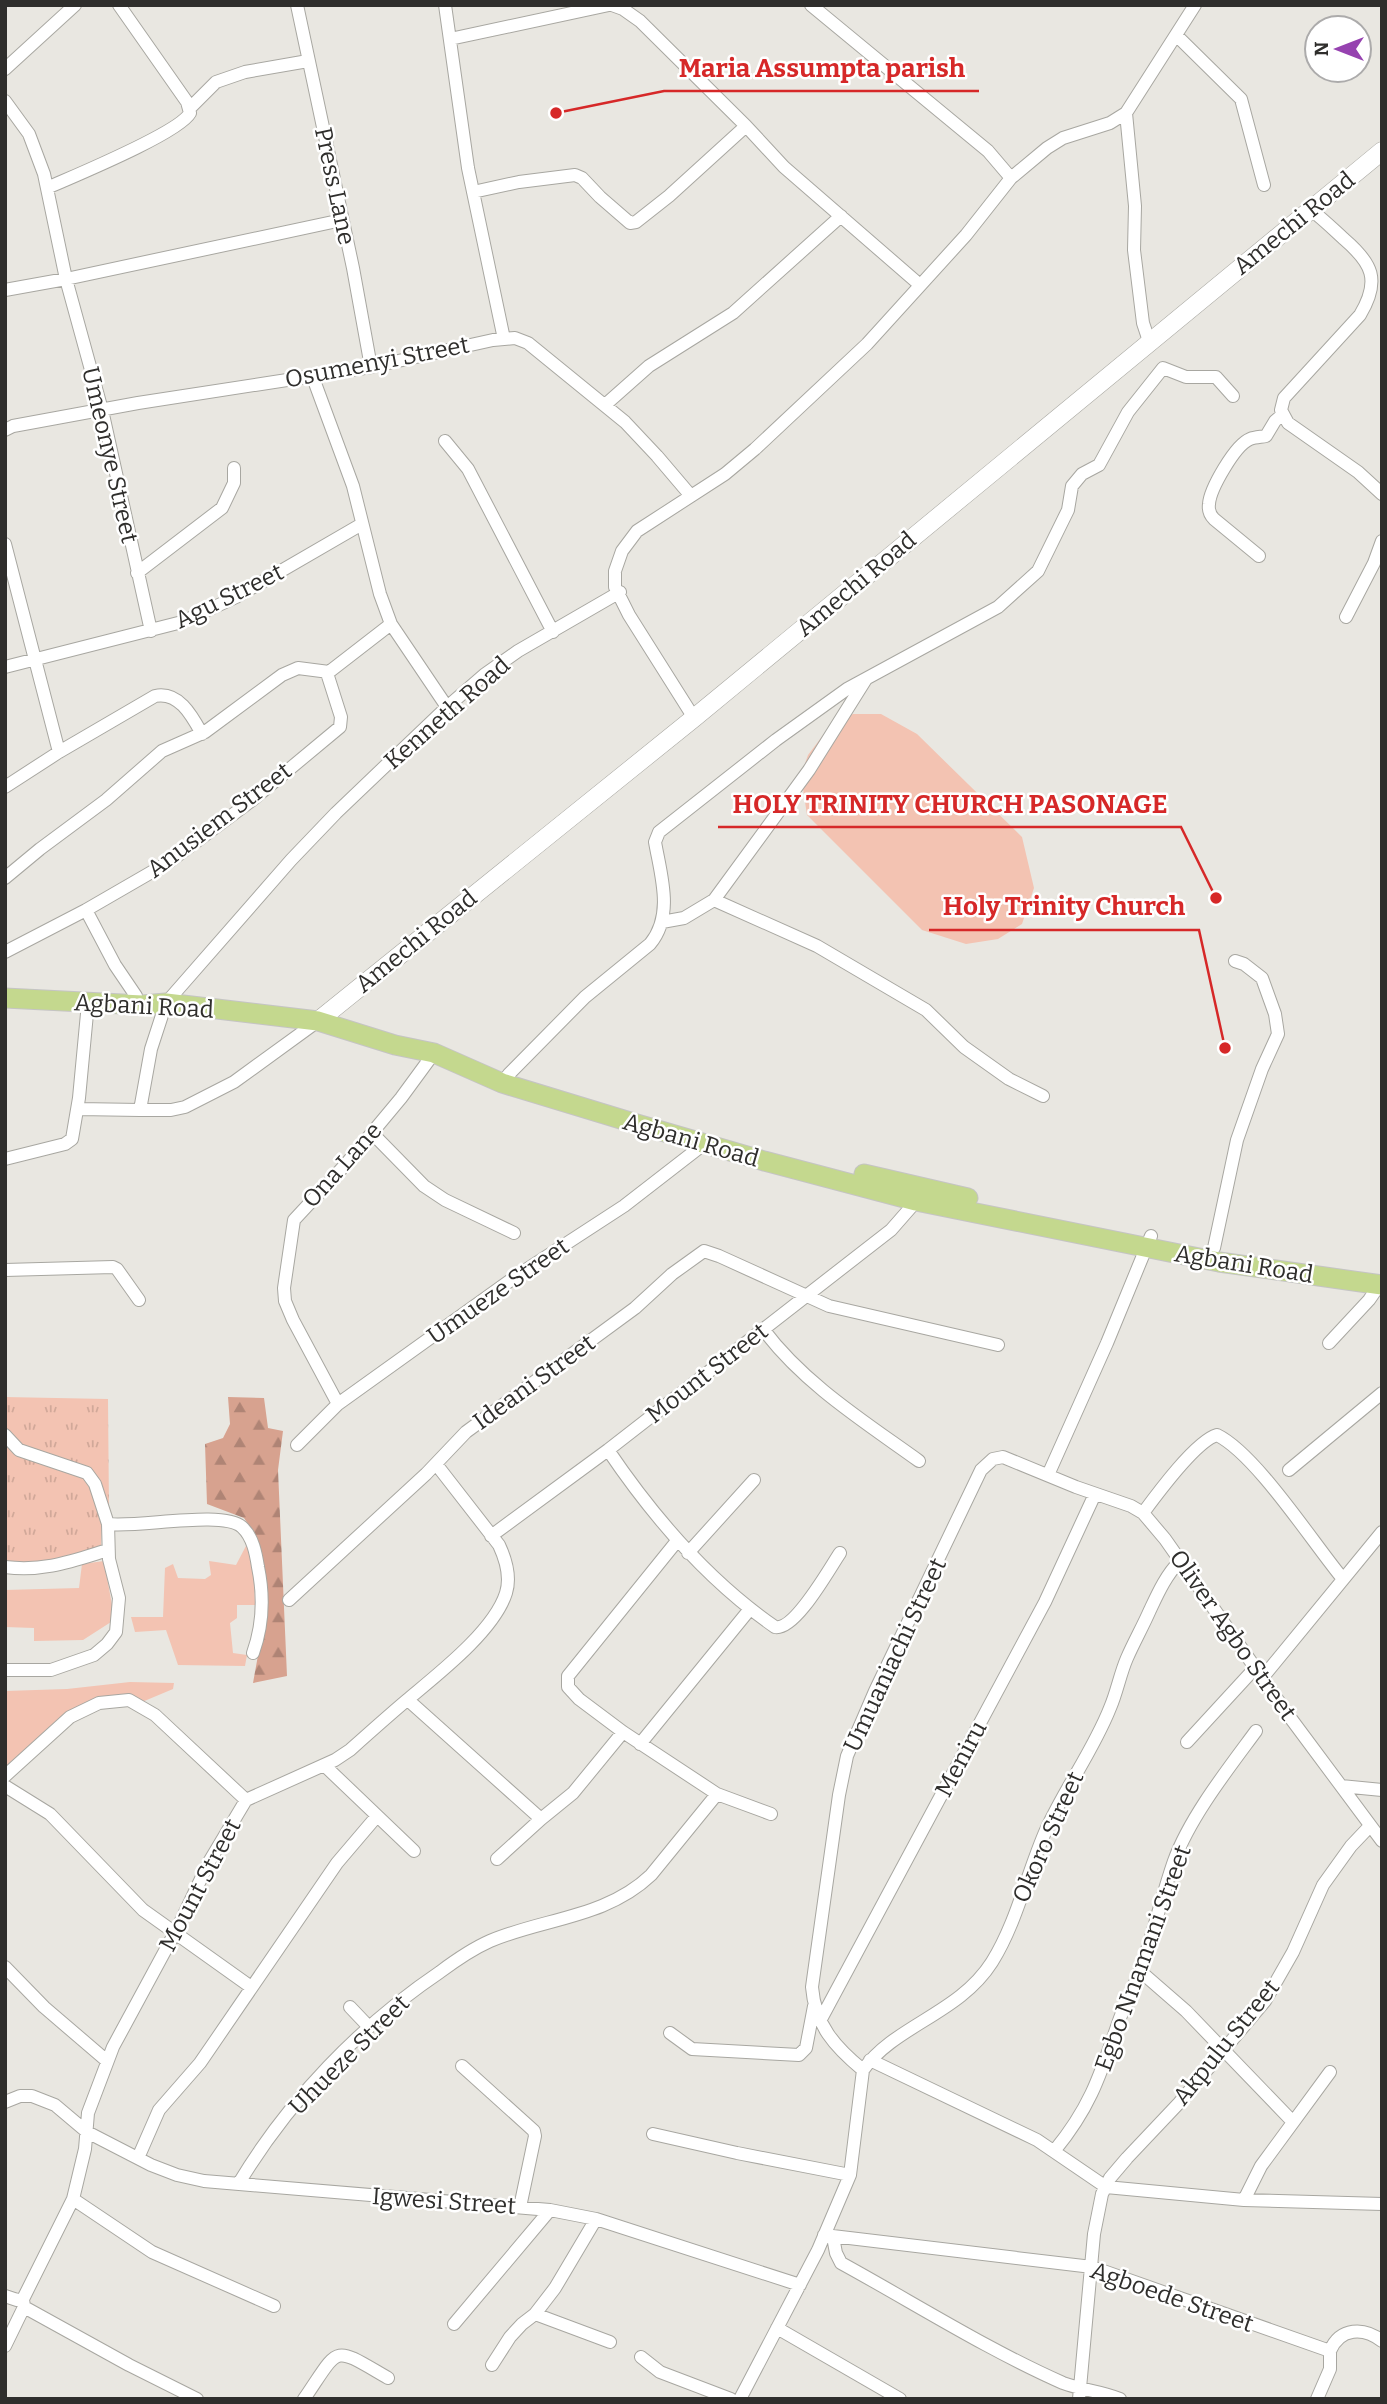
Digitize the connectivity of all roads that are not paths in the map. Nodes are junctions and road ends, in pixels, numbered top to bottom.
1 (75, 5) edge
2 (119, 5) edge
3 (297, 5) edge
4 (445, 5) edge
5 (611, 5) edge
6 (811, 5) edge
7 (1195, 5) edge
8 (1176, 35) junction
9 (450, 39) junction
10 (308, 61) junction
11 (5, 69) edge
12 (5, 101) edge
13 (190, 108) junction
14 (1126, 113) junction
15 (746, 126) junction
16 (1382, 151) edge
17 (1011, 178) junction
18 (1264, 185) dead end
19 (47, 188) junction
20 (473, 192) junction
21 (1311, 210) junction
22 (841, 216) junction
23 (342, 220) junction
24 (1371, 275) junction
25 (66, 279) junction
26 (1382, 284) edge
27 (920, 285) junction
28 (5, 290) edge
29 (504, 339) junction
30 (1149, 341) junction
31 (371, 367) junction
32 (313, 375) junction
33 (1233, 396) dead end
34 (605, 405) junction
35 (102, 410) junction
36 (1282, 415) junction
37 (5, 430) edge
38 (445, 441) dead end
39 (234, 468) dead end
40 (1382, 494) edge
41 (691, 496) junction
42 (362, 524) junction
43 (1382, 541) edge
44 (5, 546) edge
45 (1259, 556) dead end
46 (137, 573) junction
47 (620, 593) junction
48 (1346, 617) dead end
49 (391, 624) junction
50 (150, 631) junction
51 (553, 632) junction
52 (35, 659) junction
53 (5, 667) edge
54 (327, 673) junction
55 (867, 678) junction
56 (447, 707) junction
57 (694, 718) junction
58 (202, 734) junction
59 (59, 752) junction
60 (5, 787) edge
61 (5, 878) edge
62 (714, 900) junction
63 (86, 910) junction
64 (663, 922) junction
65 (5, 952) edge
66 (1235, 961) dead end
67 (5, 984) edge
68 (136, 996) junction
69 (5, 998) edge
70 (168, 1000) junction
71 (88, 1003) junction
72 (323, 1017) junction
73 (433, 1053) junction
74 (505, 1078) junction
75 (1043, 1097) dead end
76 (78, 1109) junction
77 (139, 1110) junction
78 (372, 1133) junction
79 (704, 1144) junction
80 (5, 1159) edge
81 (922, 1195) junction
82 (514, 1233) dead end
83 (1149, 1242) junction
84 (1213, 1248) junction
85 (5, 1270) edge
86 (1381, 1280) edge
87 (808, 1295) junction
88 (139, 1300) dead end
89 (763, 1329) junction
90 (1329, 1343) dead end
91 (998, 1345) dead end
92 (1382, 1393) edge
93 (338, 1404) junction
94 (5, 1435) edge
95 (297, 1445) dead end
96 (608, 1450) junction
97 (919, 1461) dead end
98 (436, 1464) junction
99 (1289, 1470) dead end
100 (1048, 1475) junction
101 (754, 1480) dead end
102 (1095, 1494) junction
103 (1143, 1513) junction
104 (108, 1524) junction
105 (1382, 1532) edge
106 (491, 1536) junction
107 (677, 1541) junction
108 (108, 1550) junction
109 (688, 1553) junction
110 (840, 1553) dead end
111 (1180, 1561) junction
112 (5, 1566) edge
113 (1343, 1579) junction
114 (289, 1600) dead end
115 (750, 1609) junction
116 (253, 1653) dead end
117 (5, 1670) edge
118 (1259, 1672) junction
119 (408, 1700) junction
120 (1256, 1731) dead end
121 (623, 1732) junction
122 (1187, 1742) dead end
123 (640, 1744) junction
124 (324, 1765) junction
125 (5, 1776) edge
126 (5, 1786) edge
127 (1341, 1786) junction
128 (1382, 1790) edge
129 (716, 1794) junction
130 (246, 1800) junction
131 (771, 1814) dead end
132 (377, 1816) junction
133 (541, 1819) junction
134 (1370, 1826) junction
135 (1382, 1841) edge
136 (414, 1851) dead end
137 (497, 1859) dead end
138 (174, 1930) junction
139 (5, 1968) edge
140 (1140, 1971) junction
141 (251, 1987) junction
142 (814, 2006) junction
143 (351, 2007) dead end
144 (820, 2021) junction
145 (369, 2027) junction
146 (670, 2033) dead end
147 (1224, 2049) junction
148 (107, 2061) junction
149 (867, 2065) junction
150 (462, 2066) dead end
151 (1330, 2072) dead end
152 (5, 2102) edge
153 (1293, 2122) junction
154 (87, 2132) junction
155 (653, 2134) dead end
156 (1055, 2150) junction
157 (138, 2158) junction
158 (850, 2175) junction
159 (1108, 2182) junction
160 (239, 2183) junction
161 (73, 2199) junction
162 (1244, 2200) junction
163 (1382, 2204) edge
164 (520, 2207) junction
165 (550, 2210) junction
166 (596, 2219) junction
167 (828, 2236) junction
168 (1091, 2267) junction
169 (800, 2285) junction
170 (5, 2296) edge
171 (24, 2303) junction
172 (274, 2306) dead end
173 (536, 2314) junction
174 (454, 2324) dead end
175 (777, 2328) junction
176 (1382, 2340) edge
177 (610, 2342) dead end
178 (5, 2346) edge
179 (1330, 2350) junction
180 (641, 2357) dead end
181 (492, 2365) dead end
182 (388, 2378) dead end
183 (1080, 2393) edge
184 (197, 2399) edge
185 (304, 2399) edge
186 (731, 2399) edge
187 (740, 2399) edge
188 (900, 2399) edge
189 (1120, 2399) edge
190 (1317, 2399) edge

1 - 11 street
2 - 13 street
3 - 10 street, Press Lane
4 - 9 street
5 - 9 street
5 - 15 street
6 - 17 street
7 - 8 street
8 - 14 street
8 - 18 street
9 - 20 street
10 - 13 street
10 - 23 street, Press Lane
12 - 19 street, Umeonye Street
13 - 19 street
14 - 17 street
14 - 30 street
15 - 20 street
15 - 22 street
16 - 21 main road, Amechi Road
17 - 27 street
19 - 25 street, Umeonye Street
20 - 29 street
21 - 24 street
21 - 30 main road, Amechi Road
22 - 27 street
22 - 34 street
23 - 25 street
23 - 31 street, Press Lane
24 - 26 street
24 - 36 street
25 - 28 street
25 - 35 street, Umeonye Street
27 - 41 street
29 - 31 street, Osumenyi Street
29 - 34 street, Osumenyi Street
30 - 57 main road, Amechi Road
31 - 32 street, Osumenyi Street
32 - 35 street, Osumenyi Street
32 - 42 street
33 - 55 street
34 - 41 street, Osumenyi Street
35 - 37 street, Osumenyi Street
35 - 46 street, Umeonye Street
36 - 40 street
36 - 45 street
38 - 51 street
39 - 46 street
41 - 47 street
42 - 49 street
42 - 50 street, Agu Street
43 - 48 street
44 - 52 street
46 - 50 street, Umeonye Street
47 - 51 street, Kenneth Road
47 - 57 street
49 - 54 street
49 - 56 street
50 - 52 street, Agu Street
51 - 56 street, Kenneth Road
52 - 53 street, Agu Street
52 - 59 street
54 - 58 street
54 - 63 street, Anusiem Street
55 - 62 street
55 - 64 street
56 - 70 street, Kenneth Road
57 - 72 main road, Amechi Road
58 - 59 street
58 - 61 street
59 - 60 street
62 - 64 street
62 - 75 street
63 - 65 street, Anusiem Street
63 - 68 street
64 - 74 street
66 - 84 street
67 - 68 main road, Agbani Road
68 - 70 main road, Agbani Road
69 - 71 main road, Agbani Road
70 - 71 main road, Agbani Road
70 - 72 main road, Agbani Road
70 - 77 street
71 - 76 street
72 - 73 main road, Agbani Road
72 - 74 main road, Agbani Road
72 - 77 street
73 - 74 main road, Agbani Road
73 - 78 street, Ona Lane
74 - 79 main road, Agbani Road
74 - 81 main road, Agbani Road
76 - 77 street
76 - 80 street
78 - 82 street
78 - 93 street, Ona Lane
79 - 81 main road, Agbani Road
79 - 93 street, Umueze Street
81 - 83 main road, Agbani Road
81 - 87 street, Mount Street
83 - 84 main road, Agbani Road
83 - 86 main road, Agbani Road
83 - 100 street
84 - 86 main road, Agbani Road
85 - 88 street
86 - 90 street
87 - 89 street, Mount Street
87 - 91 street
87 - 98 street, Ideani Street
89 - 96 street, Mount Street
89 - 97 street
92 - 99 street
93 - 95 street, Umueze Street
94 - 104 street
96 - 106 street, Mount Street
96 - 107 street
98 - 106 street, Mount Street
98 - 114 street, Ideani Street
100 - 102 street, Oliver Agbo Street
100 - 142 street, Umuaniachi Street
101 - 109 street
102 - 103 street, Oliver Agbo Street
102 - 144 street, Meniru
103 - 111 street, Oliver Agbo Street
103 - 113 street
104 - 108 street
104 - 116 street
105 - 113 street
106 - 119 street, Mount Street
107 - 109 street
107 - 121 street
108 - 112 street
108 - 117 street
109 - 115 street
110 - 115 street
111 - 118 street, Oliver Agbo Street
111 - 149 street, Okoro Street
113 - 118 street
115 - 123 street
118 - 122 street
118 - 127 street, Oliver Agbo Street
119 - 124 street, Mount Street
119 - 133 street
120 - 140 street, Egbo Nnamani Street
121 - 123 street
121 - 133 street
123 - 129 street
124 - 130 street, Mount Street
124 - 132 street
125 - 130 street
126 - 138 street
127 - 128 street
127 - 134 street, Oliver Agbo Street
129 - 131 street
129 - 145 street, Uhueze Street
130 - 138 street, Mount Street
132 - 136 street
132 - 141 street
133 - 137 street
134 - 135 street, Oliver Agbo Street
134 - 147 street, Akpulu Street
138 - 141 street
138 - 148 street, Mount Street
139 - 148 street
140 - 147 street
140 - 156 street, Egbo Nnamani Street
141 - 157 street
142 - 144 street, Umuaniachi Street
142 - 146 street
143 - 145 street
144 - 149 street, Umuaniachi Street
145 - 160 street, Uhueze Street
147 - 153 street
147 - 159 street, Akpulu Street
148 - 154 street, Mount Street
149 - 156 street, Umuaniachi Street
149 - 158 street
150 - 164 street
151 - 153 street
152 - 154 street, Igwesi Street
153 - 162 street
154 - 157 street, Igwesi Street
154 - 161 street, Mount Street
155 - 158 street
156 - 159 street, Umuaniachi Street
157 - 160 street, Igwesi Street
158 - 167 street
159 - 162 street
159 - 168 street
160 - 164 street, Igwesi Street
161 - 171 street, Mount Street
161 - 172 street
162 - 163 street
164 - 165 street, Igwesi Street
165 - 166 street, Igwesi Street
165 - 174 street
166 - 169 street, Igwesi Street
166 - 173 street
167 - 168 street, Agboede Street
167 - 169 street
167 - 183 street
168 - 179 street, Agboede Street
168 - 183 street
169 - 175 street
170 - 171 street
171 - 178 street, Mount Street
171 - 184 street
173 - 177 street
173 - 181 street
175 - 187 street
175 - 188 street
176 - 179 street
179 - 190 street
180 - 186 street
182 - 185 street
183 - 189 street

